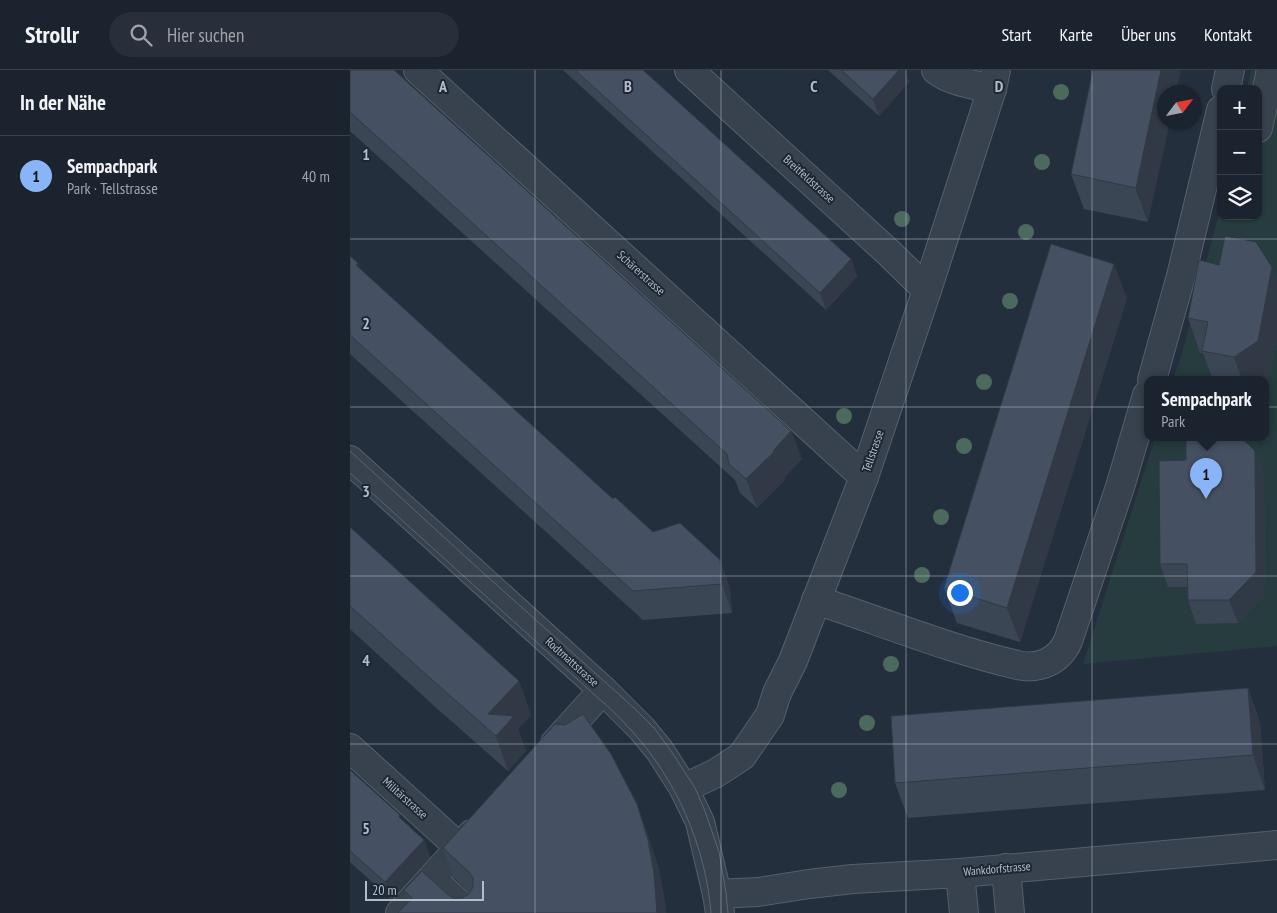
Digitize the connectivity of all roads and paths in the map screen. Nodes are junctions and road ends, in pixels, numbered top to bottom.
1 (418, 70) edge
2 (689, 70) edge
3 (936, 70) edge
4 (1230, 70) edge
5 (1271, 70) edge
6 (994, 80) edge
7 (1227, 85) edge
8 (1262, 110) edge
9 (1217, 127) edge
10 (927, 290) junction
11 (1153, 376) edge
12 (1144, 405) edge
13 (350, 460) edge
14 (864, 478) junction
15 (816, 600) junction
16 (603, 690) junction
17 (350, 748) edge
18 (540, 759) edge
19 (683, 787) junction
20 (487, 818) edge
21 (1277, 845) edge
22 (460, 848) junction
23 (1006, 868) junction
24 (960, 873) junction
25 (432, 879) junction
26 (718, 903) edge
27 (400, 913) edge
28 (469, 913) edge
29 (964, 913) edge
30 (1010, 913) edge

1 - 14 street, Schärerstrasse
2 - 10 street, Breitfeldstrasse
3 - 6 street
4 - 7 street
5 - 8 street
6 - 10 street, Tellstrasse
9 - 11 street
10 - 14 street, Tellstrasse
12 - 15 street
13 - 16 street, Rodtmattstrasse
14 - 15 street, Tellstrasse
15 - 19 street, Tellstrasse
16 - 18 street
16 - 19 street, Rodtmattstrasse
17 - 22 street, Militärstrasse
19 - 26 street, Rodtmattstrasse
20 - 22 street
21 - 23 street, Wankdorfstrasse
22 - 25 street
23 - 24 street, Wankdorfstrasse
23 - 30 street
24 - 26 street, Wankdorfstrasse
24 - 29 street
25 - 27 street
25 - 28 street

